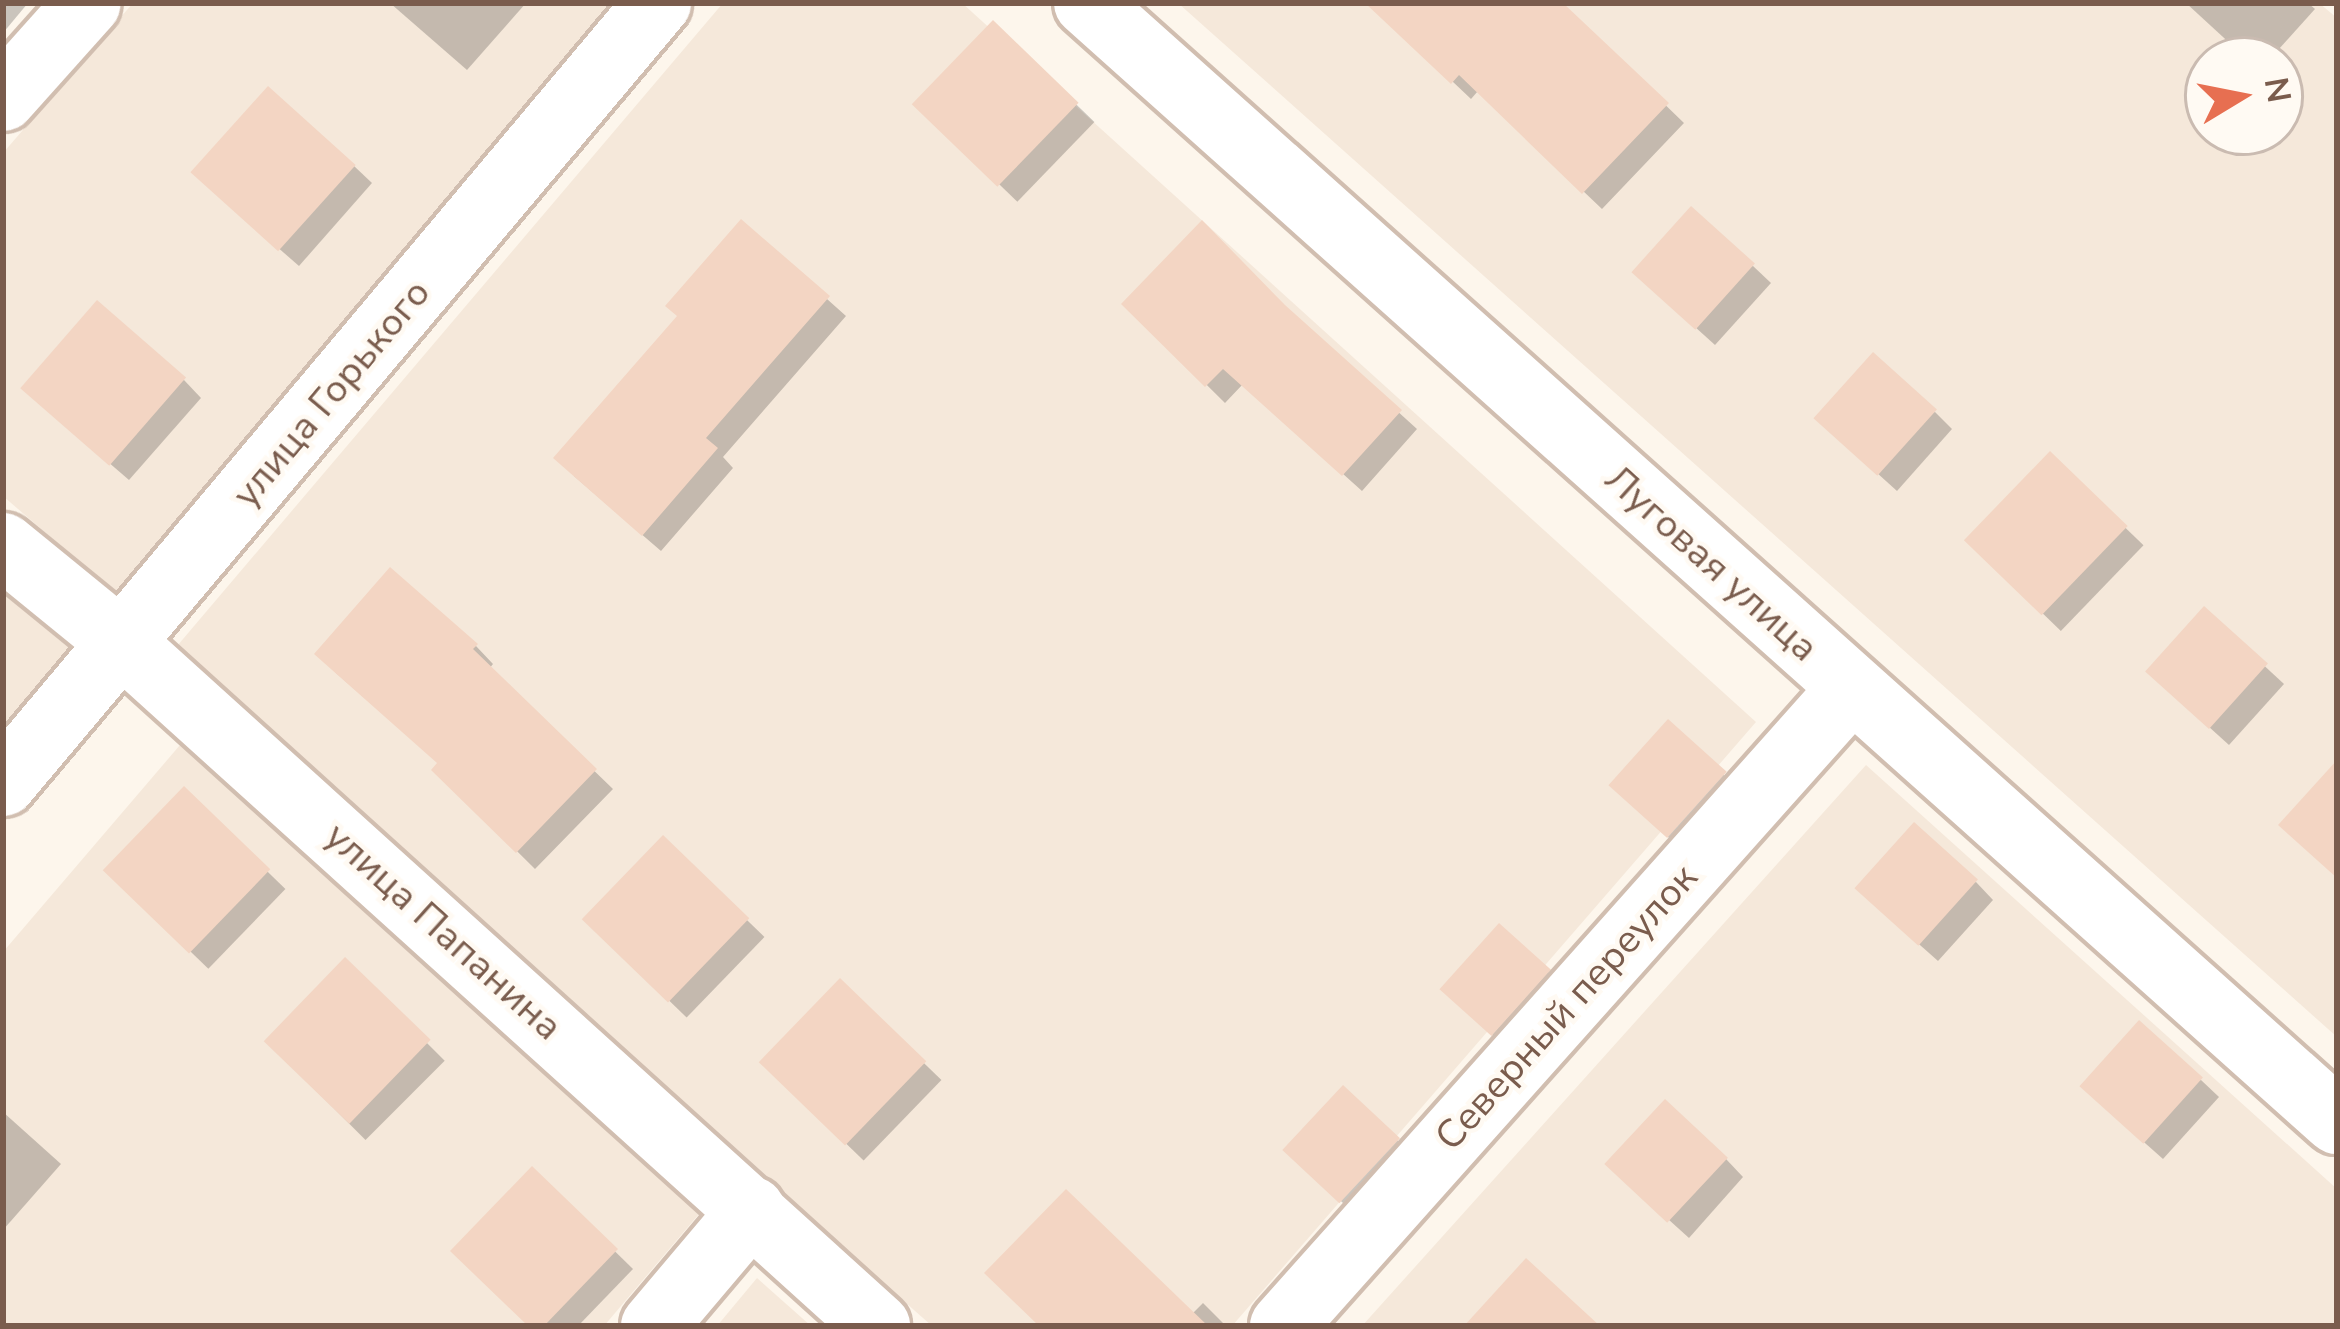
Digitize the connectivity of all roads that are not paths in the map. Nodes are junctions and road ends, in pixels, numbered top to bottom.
1 (88, 3) edge
2 (658, 3) edge
3 (1088, 3) edge
4 (3, 98) edge
5 (3, 546) edge
6 (123, 644) junction
7 (1851, 689) junction
8 (3, 782) edge
9 (2337, 1121) edge
10 (752, 1210) junction
11 (654, 1326) edge
12 (877, 1326) edge
13 (1282, 1326) edge

1 - 4 street
2 - 6 street, улица Горького
3 - 7 street, Луговая улица
5 - 6 street, улица Папанина
6 - 8 street, улица Горького
6 - 10 street, улица Папанина
7 - 9 street, Луговая улица
7 - 13 street, Северный переулок
10 - 11 street
10 - 12 street, улица Папанина

